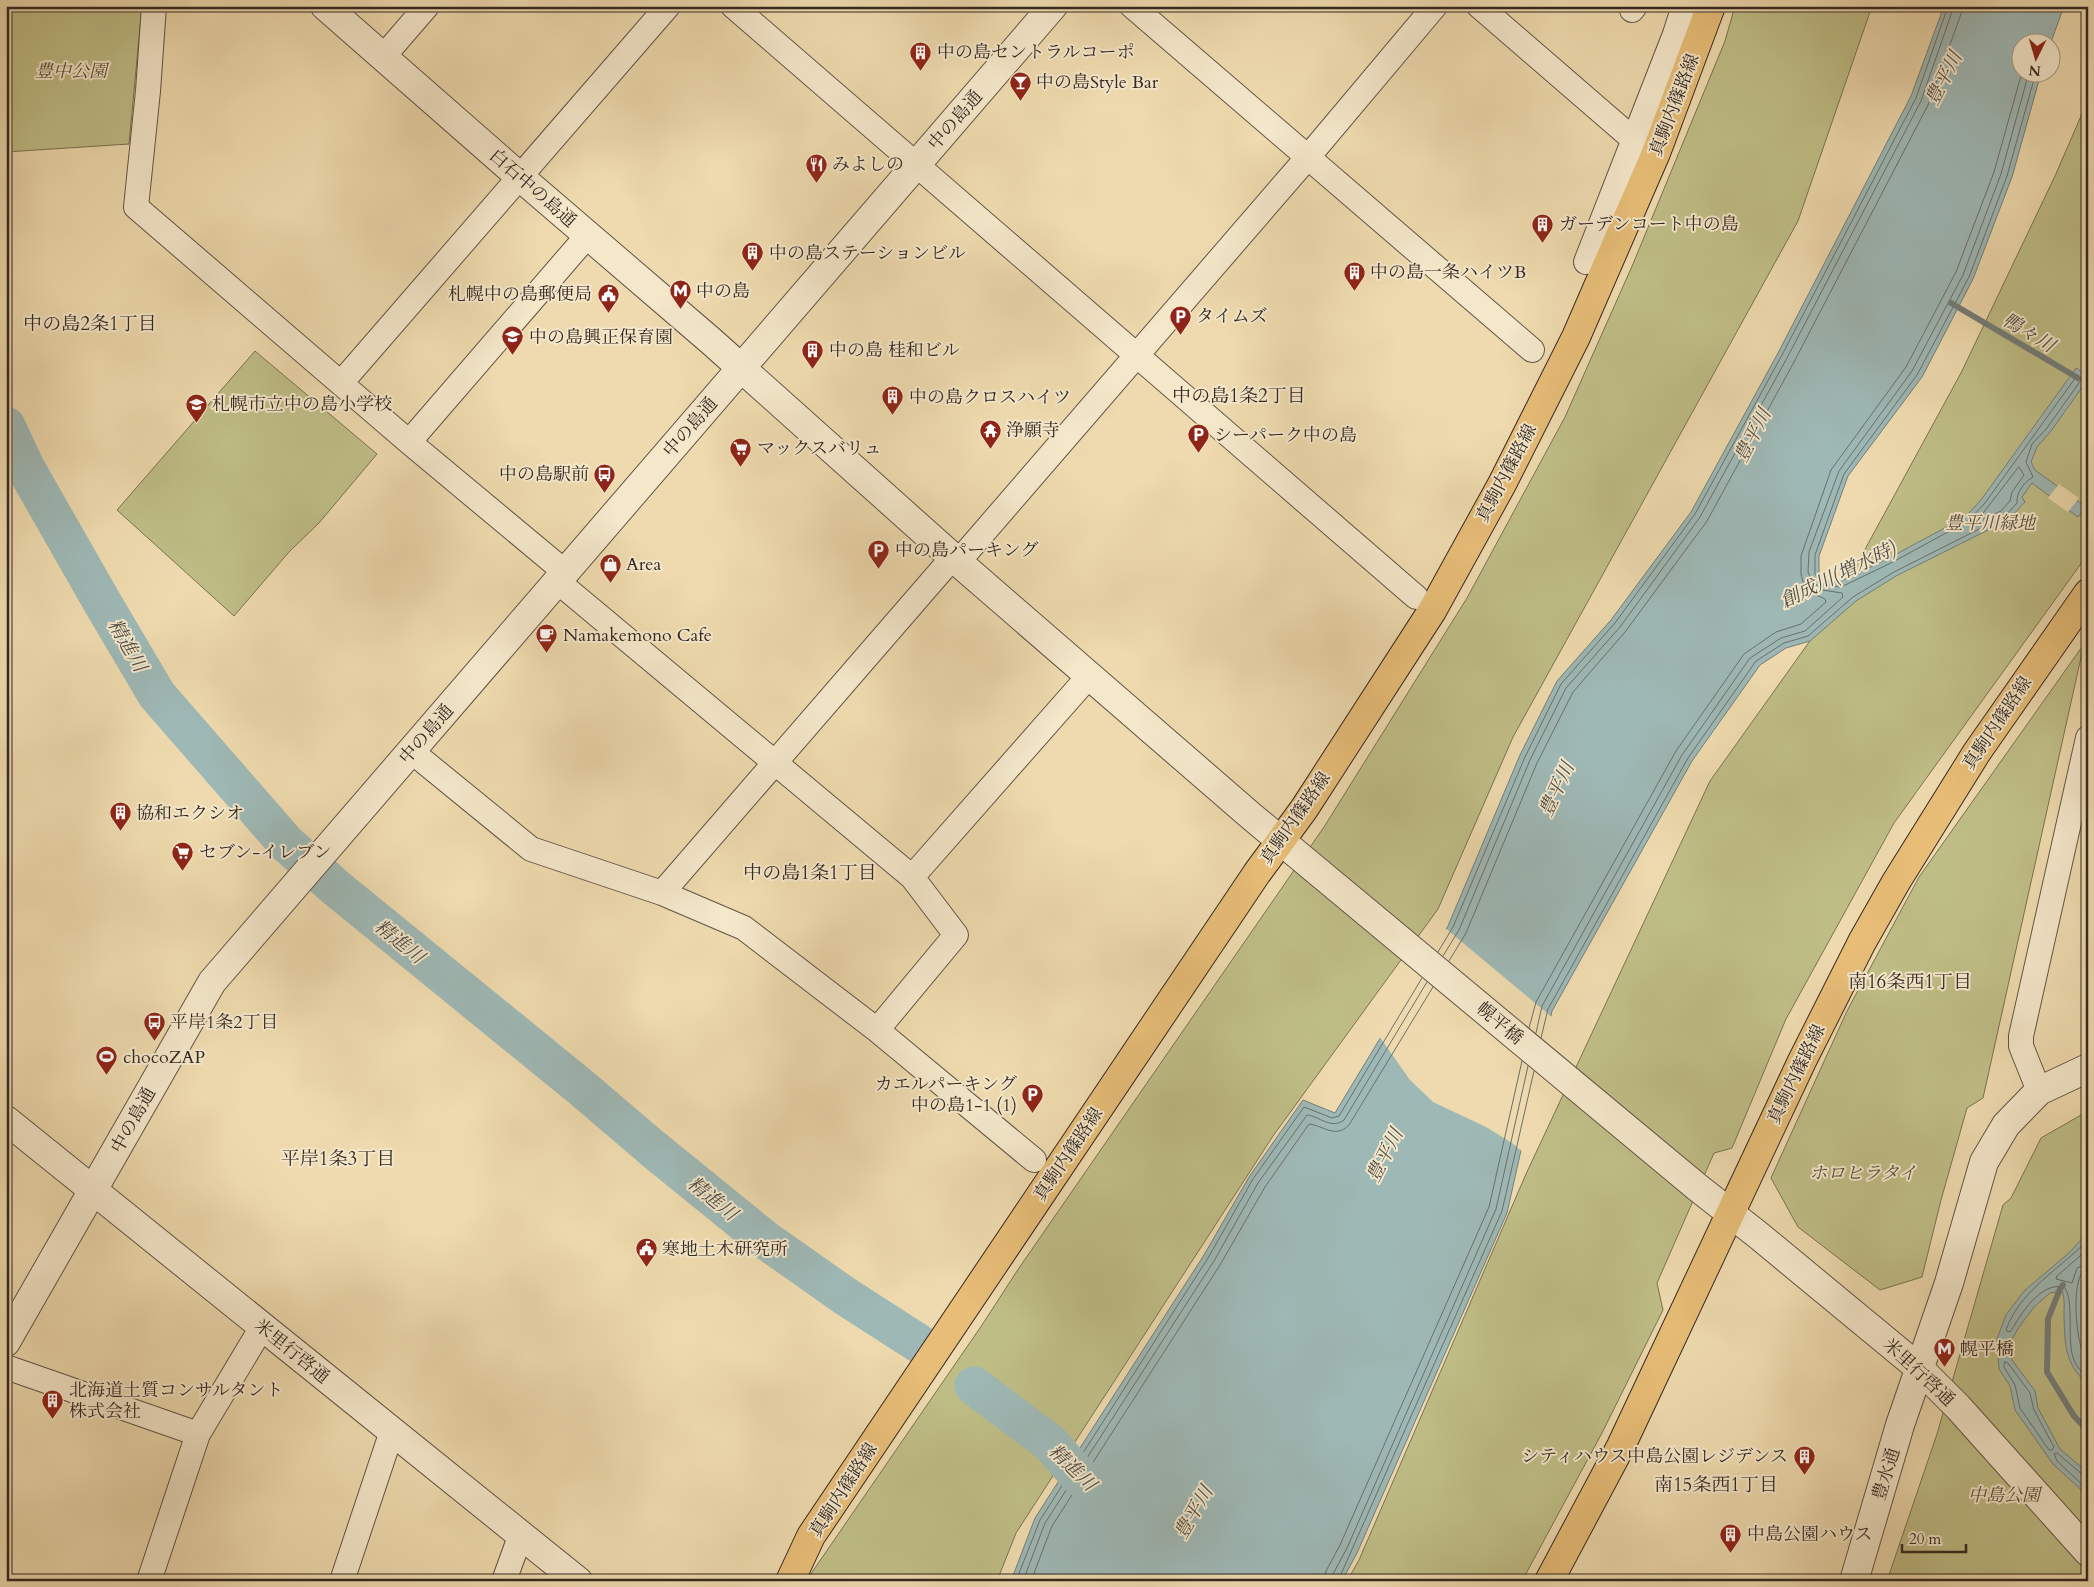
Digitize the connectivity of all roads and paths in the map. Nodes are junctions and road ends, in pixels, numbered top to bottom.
1 (154, 6) edge
2 (325, 6) edge
3 (427, 6) edge
4 (668, 6) edge
5 (733, 6) edge
6 (1053, 6) edge
7 (1132, 6) edge
8 (1435, 6) edge
9 (1479, 6) edge
10 (1684, 6) edge
11 (1711, 6) edge
12 (383, 57) junction
13 (1634, 140) junction
14 (1308, 157) junction
15 (917, 164) junction
16 (520, 177) junction
17 (588, 235) junction
18 (1586, 262) dead end
19 (1532, 350) dead end
20 (1137, 355) junction
21 (742, 369) junction
22 (341, 383) junction
23 (409, 442) junction
24 (956, 559) junction
25 (561, 577) junction
26 (2088, 593) edge
27 (1416, 597) dead end
28 (1089, 676) junction
29 (2088, 738) edge
30 (411, 751) junction
31 (774, 762) junction
32 (1281, 841) junction
33 (912, 877) junction
34 (662, 893) junction
35 (877, 1030) junction
36 (2088, 1068) edge
37 (2040, 1091) junction
38 (6, 1120) edge
39 (1034, 1160) dead end
40 (93, 1190) junction
41 (1731, 1213) junction
42 (262, 1327) junction
43 (6, 1342) edge
44 (6, 1367) edge
45 (1919, 1368) junction
46 (392, 1431) junction
47 (198, 1434) junction
48 (521, 1534) junction
49 (2088, 1552) edge
50 (149, 1581) edge
51 (342, 1581) edge
52 (504, 1581) edge
53 (578, 1581) edge
54 (790, 1581) edge
55 (1549, 1581) edge
56 (1854, 1581) edge

1 - 22 street
2 - 12 street, 白石中の島通
3 - 12 street
4 - 16 street
5 - 15 street
6 - 15 street, 中の島通
7 - 14 street
8 - 14 street
9 - 13 street
10 - 13 street
11 - 32 main road, 真駒内篠路線
12 - 16 street, 白石中の島通
13 - 18 street
14 - 19 street
14 - 20 street
15 - 20 street
15 - 21 street, 中の島通
16 - 17 street, 白石中の島通
16 - 22 street
17 - 21 street, 白石中の島通
17 - 23 street
20 - 24 street
20 - 27 street
21 - 24 street, 白石中の島通
21 - 25 street, 中の島通
22 - 23 street
23 - 25 street
24 - 28 street, 幌平橋
24 - 31 street
25 - 30 street, 中の島通
25 - 31 street
26 - 41 main road, 真駒内篠路線
28 - 32 street, 幌平橋
28 - 33 street
29 - 37 street
30 - 34 street
30 - 40 street, 中の島通
31 - 33 street
31 - 34 street
32 - 41 street, 幌平橋
32 - 54 main road, 真駒内篠路線
33 - 35 street
34 - 35 street
35 - 39 street
36 - 37 street, 豊水通
37 - 45 street, 豊水通
38 - 40 street, 米里行啓通
40 - 42 street, 米里行啓通
40 - 43 street, 中の島通
41 - 45 street, 米里行啓通
41 - 55 main road, 真駒内篠路線
42 - 46 street, 米里行啓通
42 - 47 street
44 - 47 street
45 - 49 street, 米里行啓通
45 - 56 street, 豊水通
46 - 48 street, 米里行啓通
46 - 51 street
47 - 50 street
48 - 52 street
48 - 53 street, 米里行啓通

